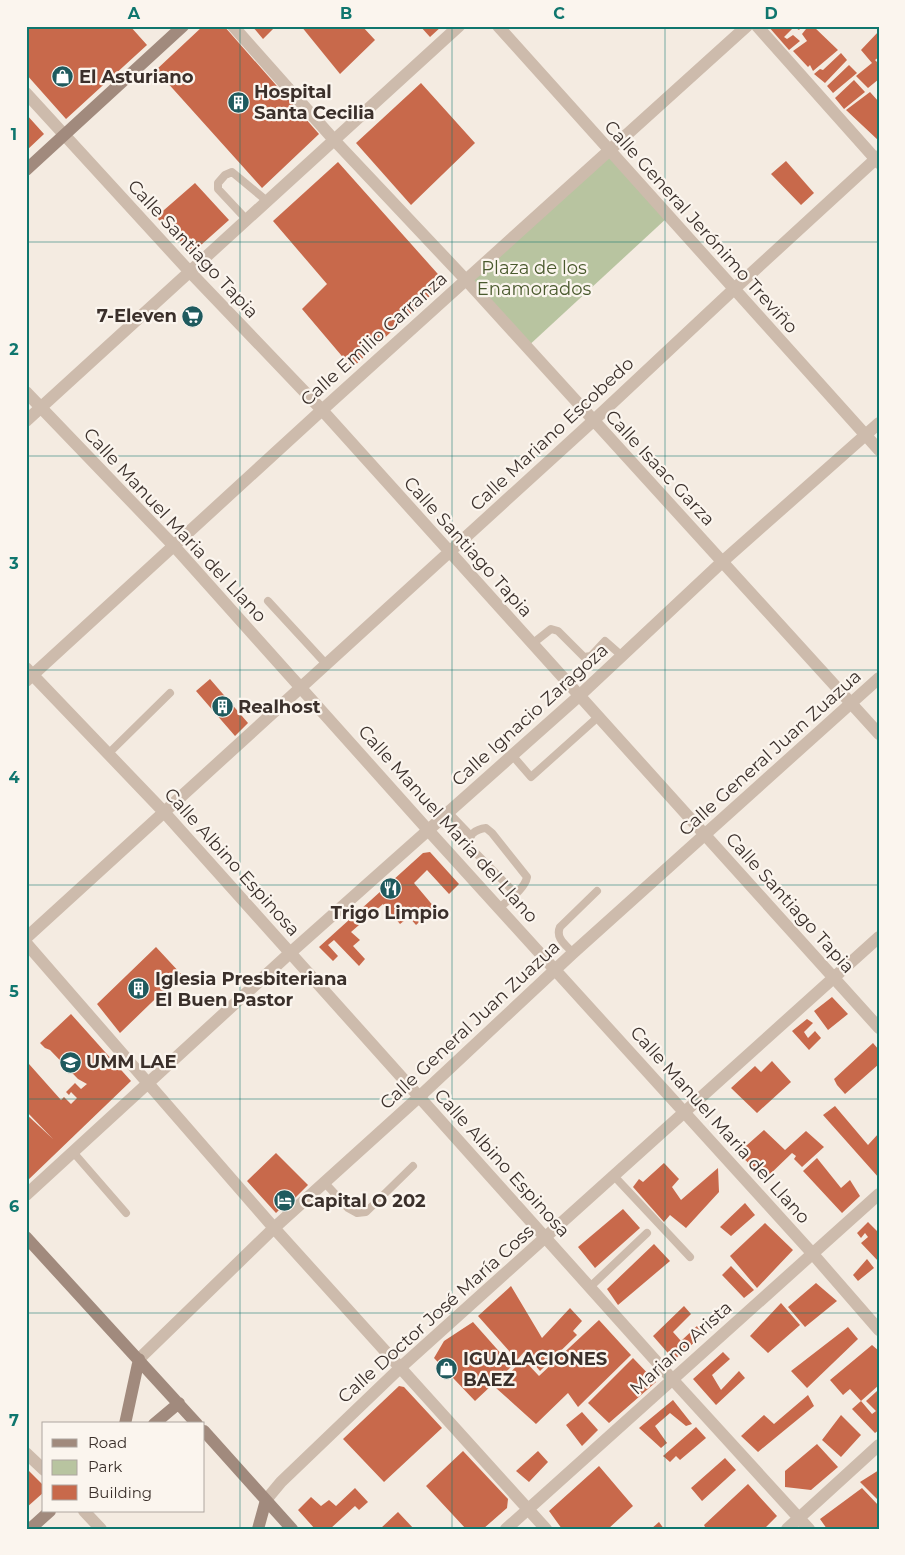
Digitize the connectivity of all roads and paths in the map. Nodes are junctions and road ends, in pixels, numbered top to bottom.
1 (183, 26) edge
2 (233, 26) edge
3 (459, 26) edge
4 (498, 26) edge
5 (747, 26) edge
6 (757, 26) edge
7 (26, 93) edge
8 (65, 134) junction
9 (335, 141) junction
10 (609, 151) junction
11 (878, 159) edge
12 (26, 170) edge
13 (267, 201) junction
14 (246, 219) junction
15 (189, 271) junction
16 (466, 280) junction
17 (733, 290) junction
18 (26, 392) edge
19 (40, 408) junction
20 (322, 410) junction
21 (26, 421) edge
22 (593, 421) junction
23 (879, 423) edge
24 (865, 435) junction
25 (879, 450) edge
26 (174, 546) junction
27 (449, 552) junction
28 (722, 562) junction
29 (268, 600) dead end
30 (532, 644) junction
31 (622, 656) junction
32 (326, 664) junction
33 (28, 674) edge
34 (879, 678) edge
35 (301, 686) junction
36 (170, 693) dead end
37 (579, 696) junction
38 (851, 704) junction
39 (598, 717) junction
40 (879, 734) edge
41 (109, 753) junction
42 (512, 755) junction
43 (164, 812) junction
44 (448, 812) junction
45 (428, 830) junction
46 (705, 835) junction
47 (471, 836) junction
48 (597, 891) dead end
49 (515, 893) junction
50 (499, 908) junction
51 (879, 937) edge
52 (26, 938) edge
53 (26, 943) edge
54 (290, 953) junction
55 (573, 954) junction
56 (556, 970) junction
57 (835, 978) junction
58 (879, 1028) edge
59 (148, 1082) junction
60 (419, 1097) junction
61 (684, 1111) junction
62 (73, 1152) junction
63 (413, 1166) dead end
64 (614, 1176) junction
65 (324, 1182) junction
66 (879, 1194) edge
67 (26, 1195) edge
68 (126, 1213) dead end
69 (274, 1228) junction
70 (647, 1233) dead end
71 (26, 1237) edge
72 (545, 1238) junction
73 (812, 1253) junction
74 (690, 1257) dead end
75 (590, 1287) junction
76 (879, 1330) edge
77 (139, 1359) junction
78 (401, 1368) junction
79 (672, 1379) junction
80 (179, 1403) junction
81 (125, 1422) edge
82 (156, 1422) edge
83 (195, 1422) edge
84 (205, 1432) edge
85 (879, 1445) edge
86 (26, 1453) edge
87 (42, 1468) edge
88 (266, 1500) junction
89 (528, 1509) junction
90 (49, 1512) edge
91 (85, 1512) edge
92 (799, 1518) junction
93 (30, 1529) edge
94 (100, 1529) edge
95 (258, 1529) edge
96 (292, 1529) edge
97 (506, 1529) edge
98 (546, 1529) edge
99 (787, 1529) edge
100 (809, 1529) edge

1 - 8 main road
2 - 9 street, Calle Isaac Garza
3 - 9 street
4 - 10 street, Calle General Jerónimo Treviño
5 - 10 street, Calle Emilio Carranza
6 - 11 street
7 - 8 street, Calle Santiago Tapia
8 - 12 main road
8 - 15 street, Calle Santiago Tapia
9 - 13 street
9 - 16 street, Calle Isaac Garza
10 - 16 street, Calle Emilio Carranza
10 - 17 street, Calle General Jerónimo Treviño
11 - 17 street, Calle Mariano Escobedo
13 - 14 street
13 - 14 lane
14 - 15 street
15 - 19 street
15 - 20 street, Calle Santiago Tapia
16 - 20 street, Calle Emilio Carranza
16 - 22 street, Calle Isaac Garza
17 - 22 street, Calle Mariano Escobedo
17 - 24 street, Calle General Jerónimo Treviño
18 - 19 street, Calle Manuel Maria del Llano
19 - 21 street
19 - 26 street, Calle Manuel Maria del Llano
20 - 26 street, Calle Emilio Carranza
20 - 27 street, Calle Santiago Tapia
22 - 27 street, Calle Mariano Escobedo
22 - 28 street, Calle Isaac Garza
23 - 24 street, Calle Ignacio Zaragoza
24 - 25 street, Calle General Jerónimo Treviño
24 - 28 street, Calle Ignacio Zaragoza
26 - 33 street, Calle Emilio Carranza
26 - 35 street, Calle Manuel Maria del Llano
27 - 30 street, Calle Santiago Tapia
27 - 32 street, Calle Mariano Escobedo
28 - 31 street, Calle Ignacio Zaragoza
28 - 38 street, Calle Isaac Garza
29 - 32 lane
30 - 31 lane
30 - 37 street, Calle Santiago Tapia
31 - 37 street, Calle Ignacio Zaragoza
32 - 35 street, Calle Mariano Escobedo
33 - 41 street, Calle Albino Espinosa
34 - 38 street, Calle General Juan Zuazua
35 - 43 street, Calle Mariano Escobedo
35 - 45 street, Calle Manuel Maria del Llano
36 - 41 lane
37 - 39 street, Calle Santiago Tapia
37 - 42 street, Calle Ignacio Zaragoza
38 - 40 street, Calle Isaac Garza
38 - 46 street, Calle General Juan Zuazua
39 - 42 lane
39 - 46 street, Calle Santiago Tapia
41 - 43 street, Calle Albino Espinosa
42 - 44 street, Calle Ignacio Zaragoza
43 - 52 street, Calle Mariano Escobedo
43 - 54 street, Calle Albino Espinosa
44 - 45 street, Calle Ignacio Zaragoza
44 - 47 lane
45 - 50 street, Calle Manuel Maria del Llano
45 - 54 street, Calle Ignacio Zaragoza
46 - 55 street, Calle General Juan Zuazua
46 - 57 street, Calle Santiago Tapia
47 - 49 lane
47 - 49 lane
48 - 55 lane
49 - 50 lane
50 - 56 street, Calle Manuel Maria del Llano
51 - 57 street, Calle Doctor José María Coss
53 - 59 street
54 - 59 street, Calle Ignacio Zaragoza
54 - 60 street, Calle Albino Espinosa
55 - 56 street, Calle General Juan Zuazua
56 - 60 street, Calle General Juan Zuazua
56 - 61 street, Calle Manuel Maria del Llano
57 - 58 street, Calle Santiago Tapia
57 - 61 street, Calle Doctor José María Coss
59 - 62 street, Calle Ignacio Zaragoza
59 - 69 street
60 - 65 street, Calle General Juan Zuazua
60 - 72 street, Calle Albino Espinosa
61 - 64 street, Calle Doctor José María Coss
61 - 73 street, Calle Manuel Maria del Llano
62 - 67 street, Calle Ignacio Zaragoza
62 - 68 lane
63 - 65 lane
64 - 72 street, Calle Doctor José María Coss
64 - 74 lane
65 - 69 street, Calle General Juan Zuazua
66 - 73 street, Mariano Arista
69 - 77 street, Calle General Juan Zuazua
69 - 78 street
70 - 75 lane
71 - 77 main road
72 - 75 street, Calle Albino Espinosa
72 - 78 street, Calle Doctor José María Coss
73 - 76 street, Calle Manuel Maria del Llano
73 - 79 street, Mariano Arista
75 - 79 street, Calle Albino Espinosa
77 - 80 main road
77 - 81 main road
78 - 88 street, Calle Doctor José María Coss
78 - 89 street
79 - 89 street, Mariano Arista
79 - 92 street, Calle Albino Espinosa
80 - 82 main road
80 - 83 main road
84 - 88 main road
85 - 92 street
86 - 87 street
88 - 95 main road
88 - 96 main road
89 - 97 street, Mariano Arista
89 - 98 street
90 - 93 main road
91 - 94 street
92 - 99 street
92 - 100 street, Calle Albino Espinosa

